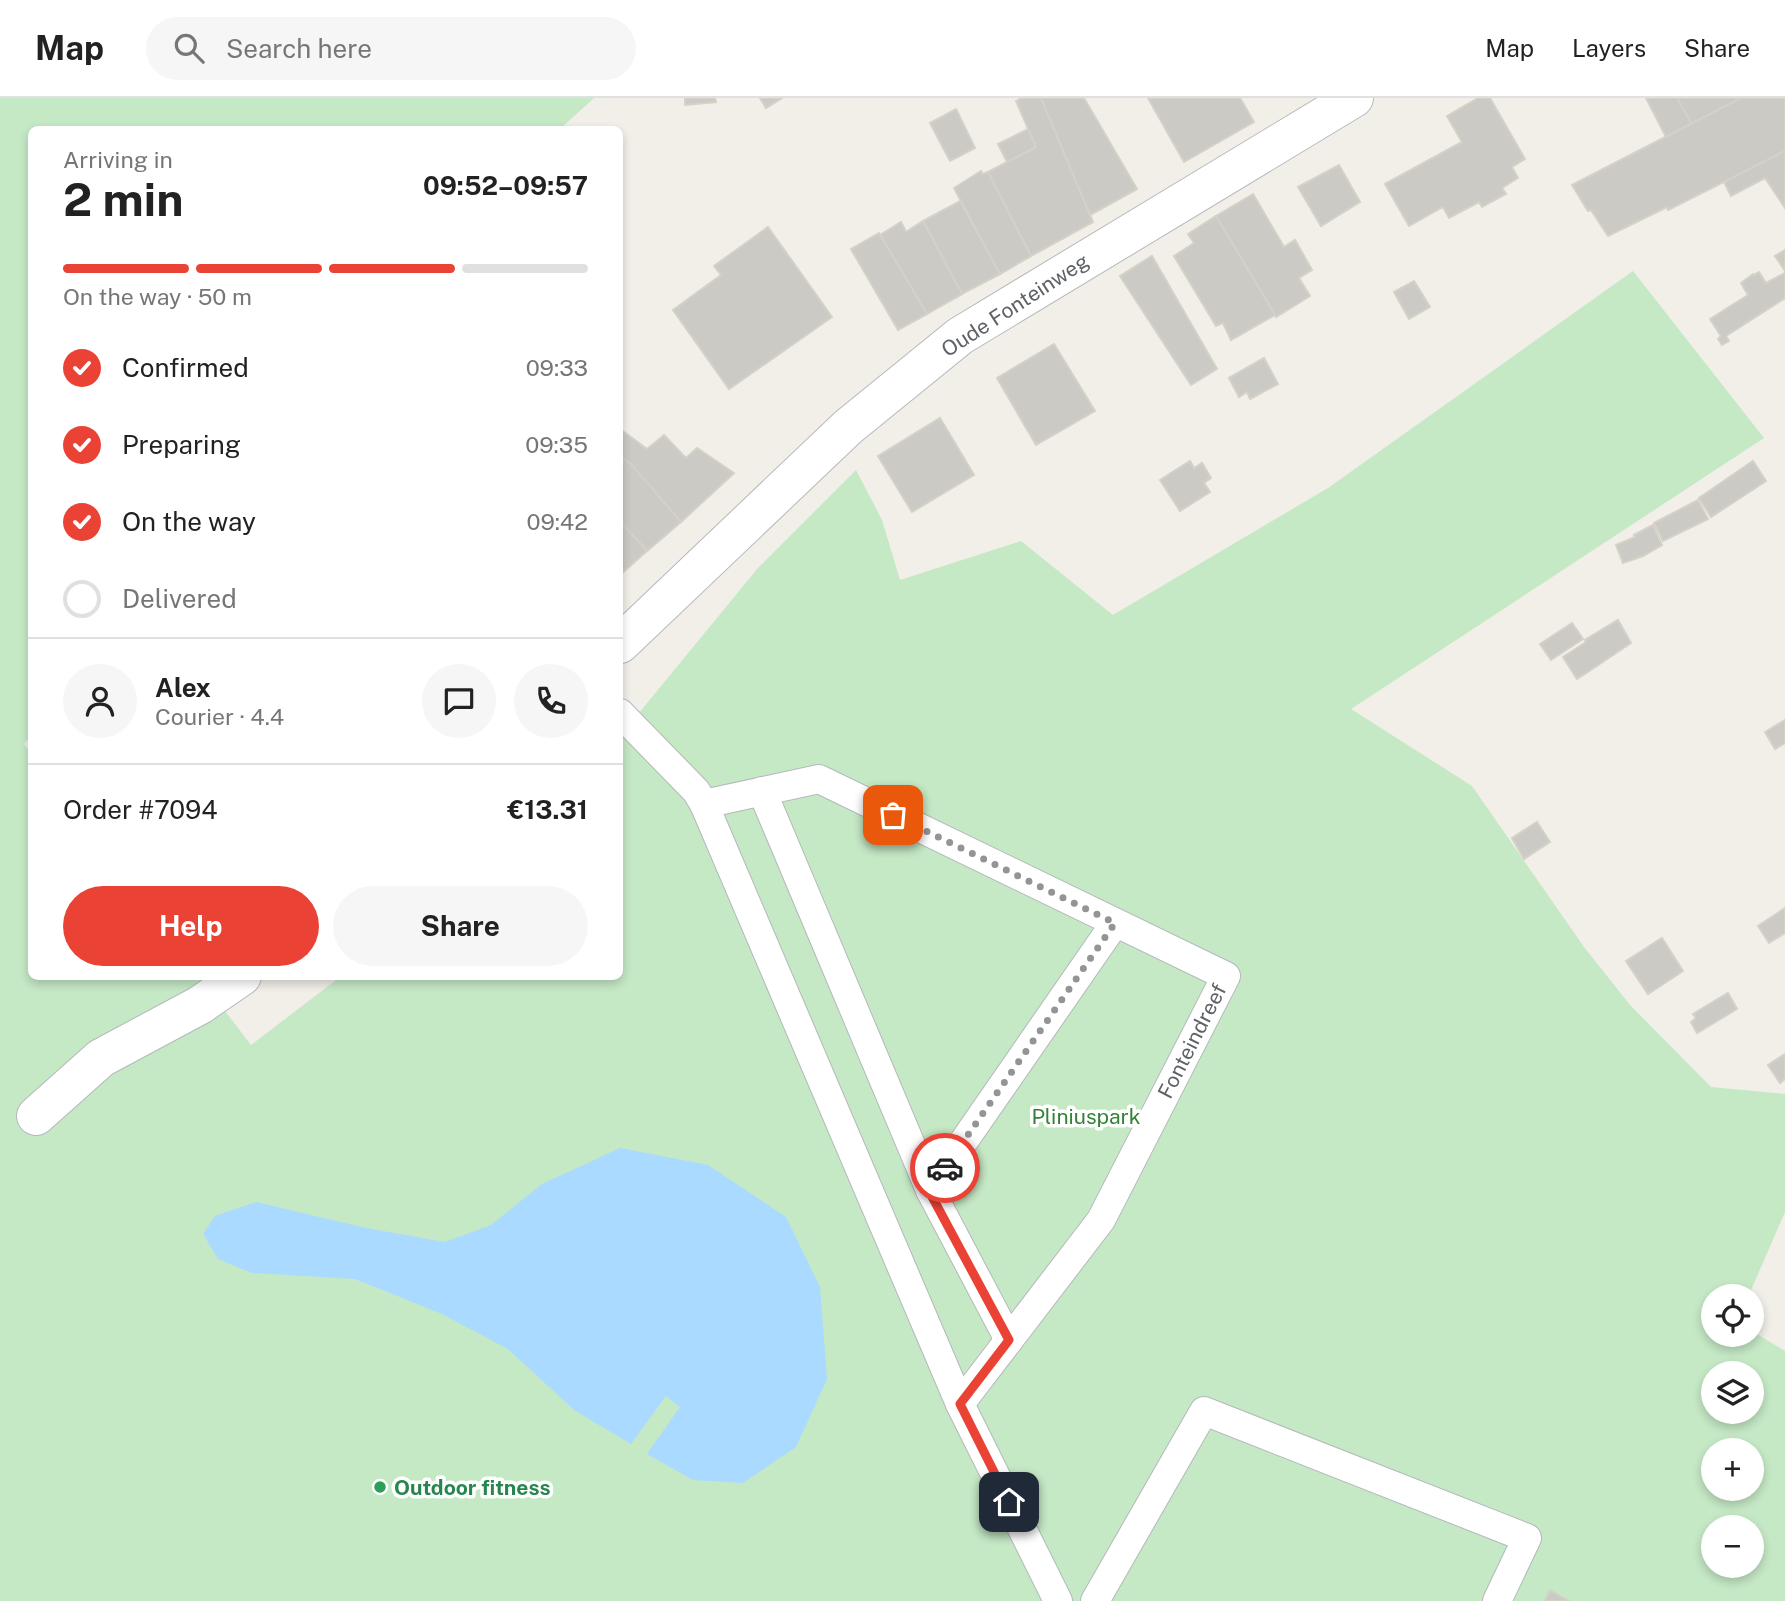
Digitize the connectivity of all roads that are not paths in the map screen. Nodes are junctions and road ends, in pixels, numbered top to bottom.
1 (1354, 98) edge
2 (623, 641) edge
3 (623, 716) edge
4 (762, 791) junction
5 (704, 803) junction
6 (1115, 923) junction
7 (236, 980) edge
8 (36, 1116) dead end
9 (929, 1191) junction
10 (1009, 1340) junction
11 (960, 1404) junction
12 (1058, 1601) edge
13 (1095, 1601) edge
14 (1497, 1601) edge

1 - 2 street, Oude Fonteinweg
3 - 5 lane
4 - 5 lane, Fonteindreef
4 - 6 lane, Fonteindreef
4 - 9 lane
5 - 11 lane
6 - 9 lane
6 - 10 lane, Fonteindreef
7 - 8 street
9 - 10 lane
10 - 11 lane, Fonteindreef
11 - 12 lane
13 - 14 lane

